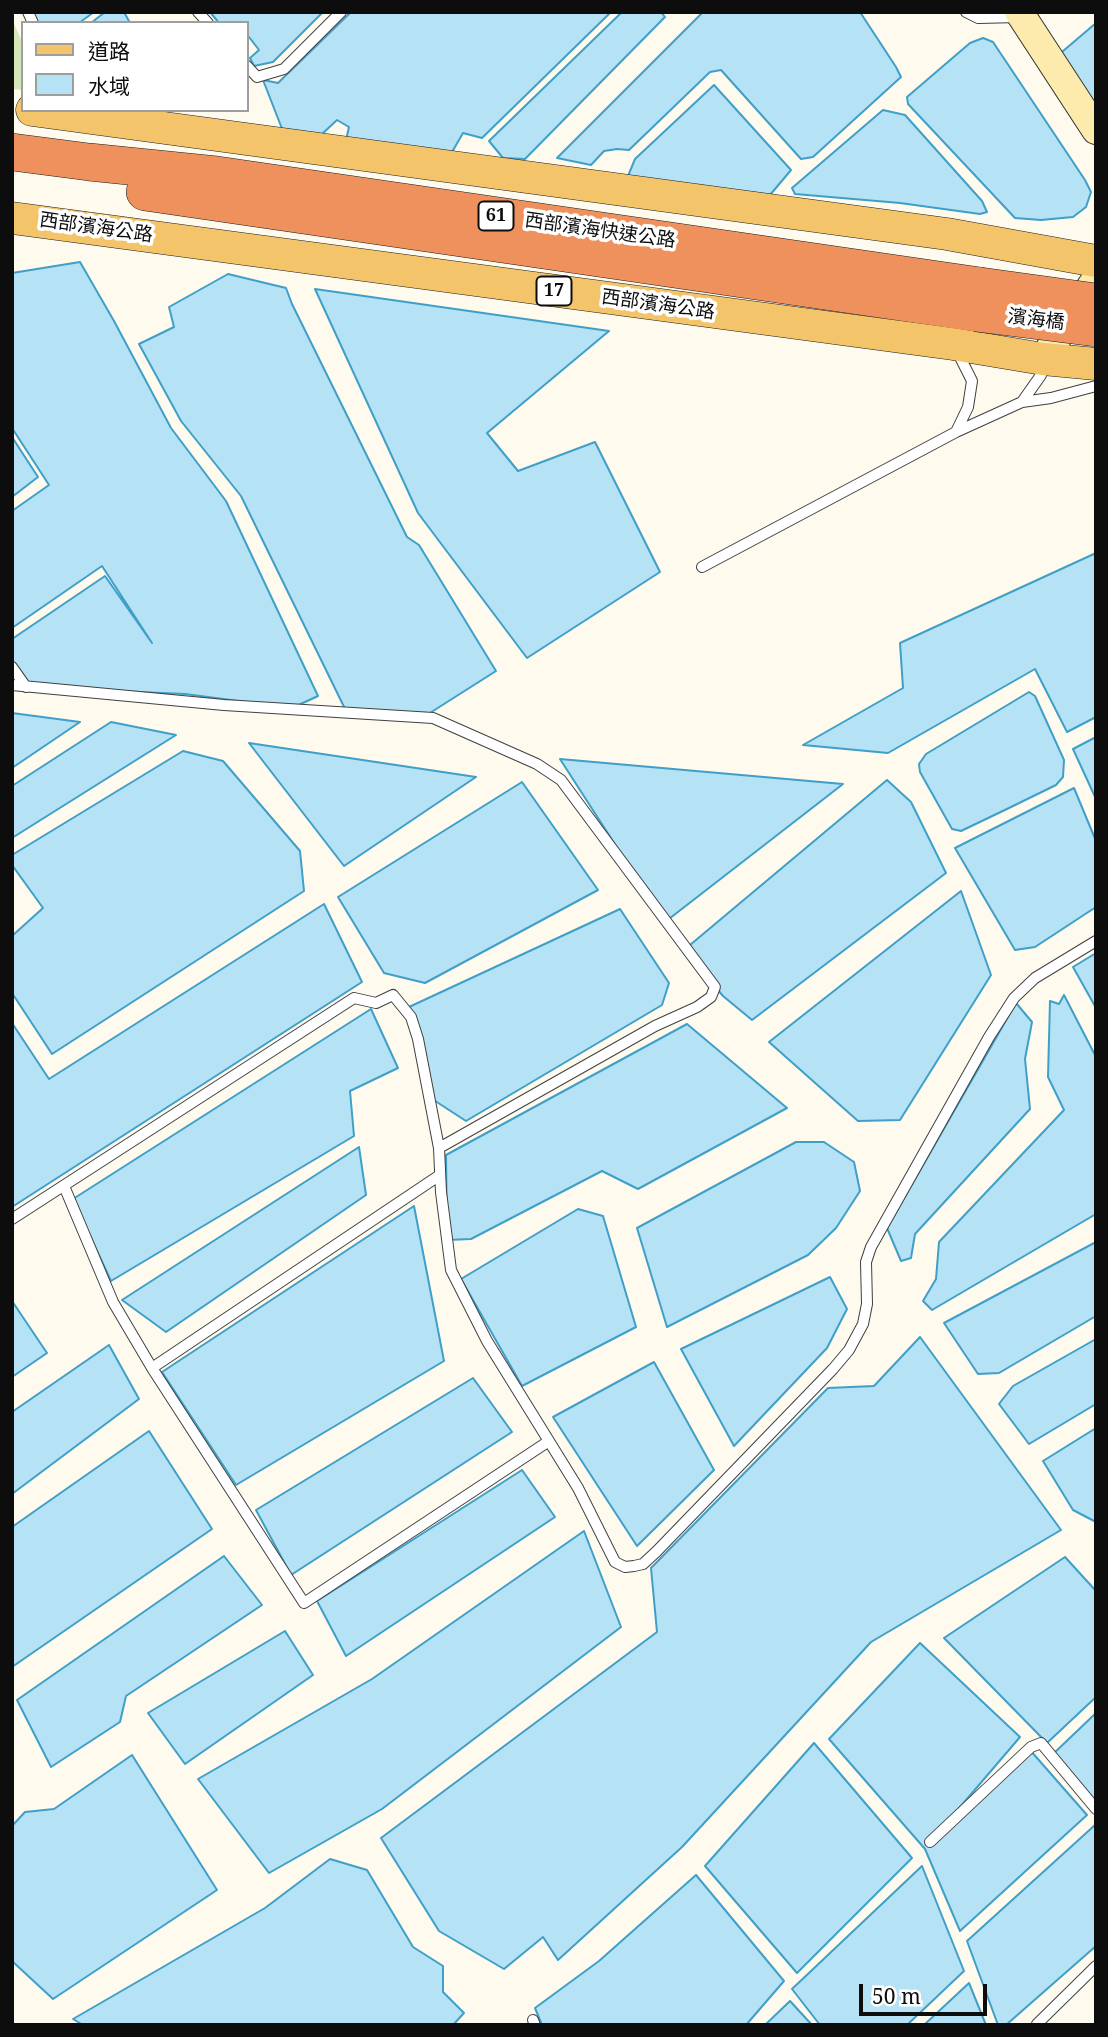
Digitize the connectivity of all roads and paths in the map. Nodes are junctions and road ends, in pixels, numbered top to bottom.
1 (341, 12) edge
2 (966, 12) edge
3 (1023, 14) edge
4 (248, 67) edge
5 (72, 113) edge
6 (1096, 130) edge
7 (12, 152) edge
8 (12, 177) edge
9 (17, 221) edge
10 (1096, 261) edge
11 (1096, 279) edge
12 (978, 299) junction
13 (1096, 302) edge
14 (1096, 328) edge
15 (953, 344) junction
16 (1043, 359) junction
17 (1096, 365) edge
18 (1096, 386) edge
19 (1022, 402) junction
20 (956, 432) junction
21 (702, 567) dead end
22 (12, 667) edge
23 (12, 685) edge
24 (26, 687) junction
25 (1096, 941) edge
26 (439, 1149) junction
27 (440, 1175) junction
28 (64, 1186) junction
29 (12, 1219) edge
30 (152, 1368) junction
31 (549, 1441) junction
32 (1096, 1810) edge
33 (930, 1842) dead end
34 (1096, 1966) edge
35 (1038, 2025) edge

1 - 4 lane
2 - 3 lane
3 - 6 street
5 - 10 main road
7 - 12 highway, 西部濱海快速公路 / 61
8 - 12 highway, 西部濱海快速公路 / 61
9 - 15 main road, 西部濱海公路 / 17
11 - 16 street
12 - 13 highway, 濱海橋 / 61, bridge
12 - 14 highway, 濱海橋 / 61, bridge
15 - 16 main road, 西部濱海公路 / 17
15 - 20 lane
16 - 17 main road, 西部濱海公路 / 17
16 - 19 lane
18 - 19 lane
19 - 20 lane
20 - 21 lane
22 - 24 lane
23 - 24 lane
24 - 26 lane
25 - 31 lane
26 - 27 lane
26 - 28 lane
27 - 30 lane
27 - 31 lane
28 - 29 lane
28 - 30 lane
30 - 31 lane
32 - 33 lane
34 - 35 lane

